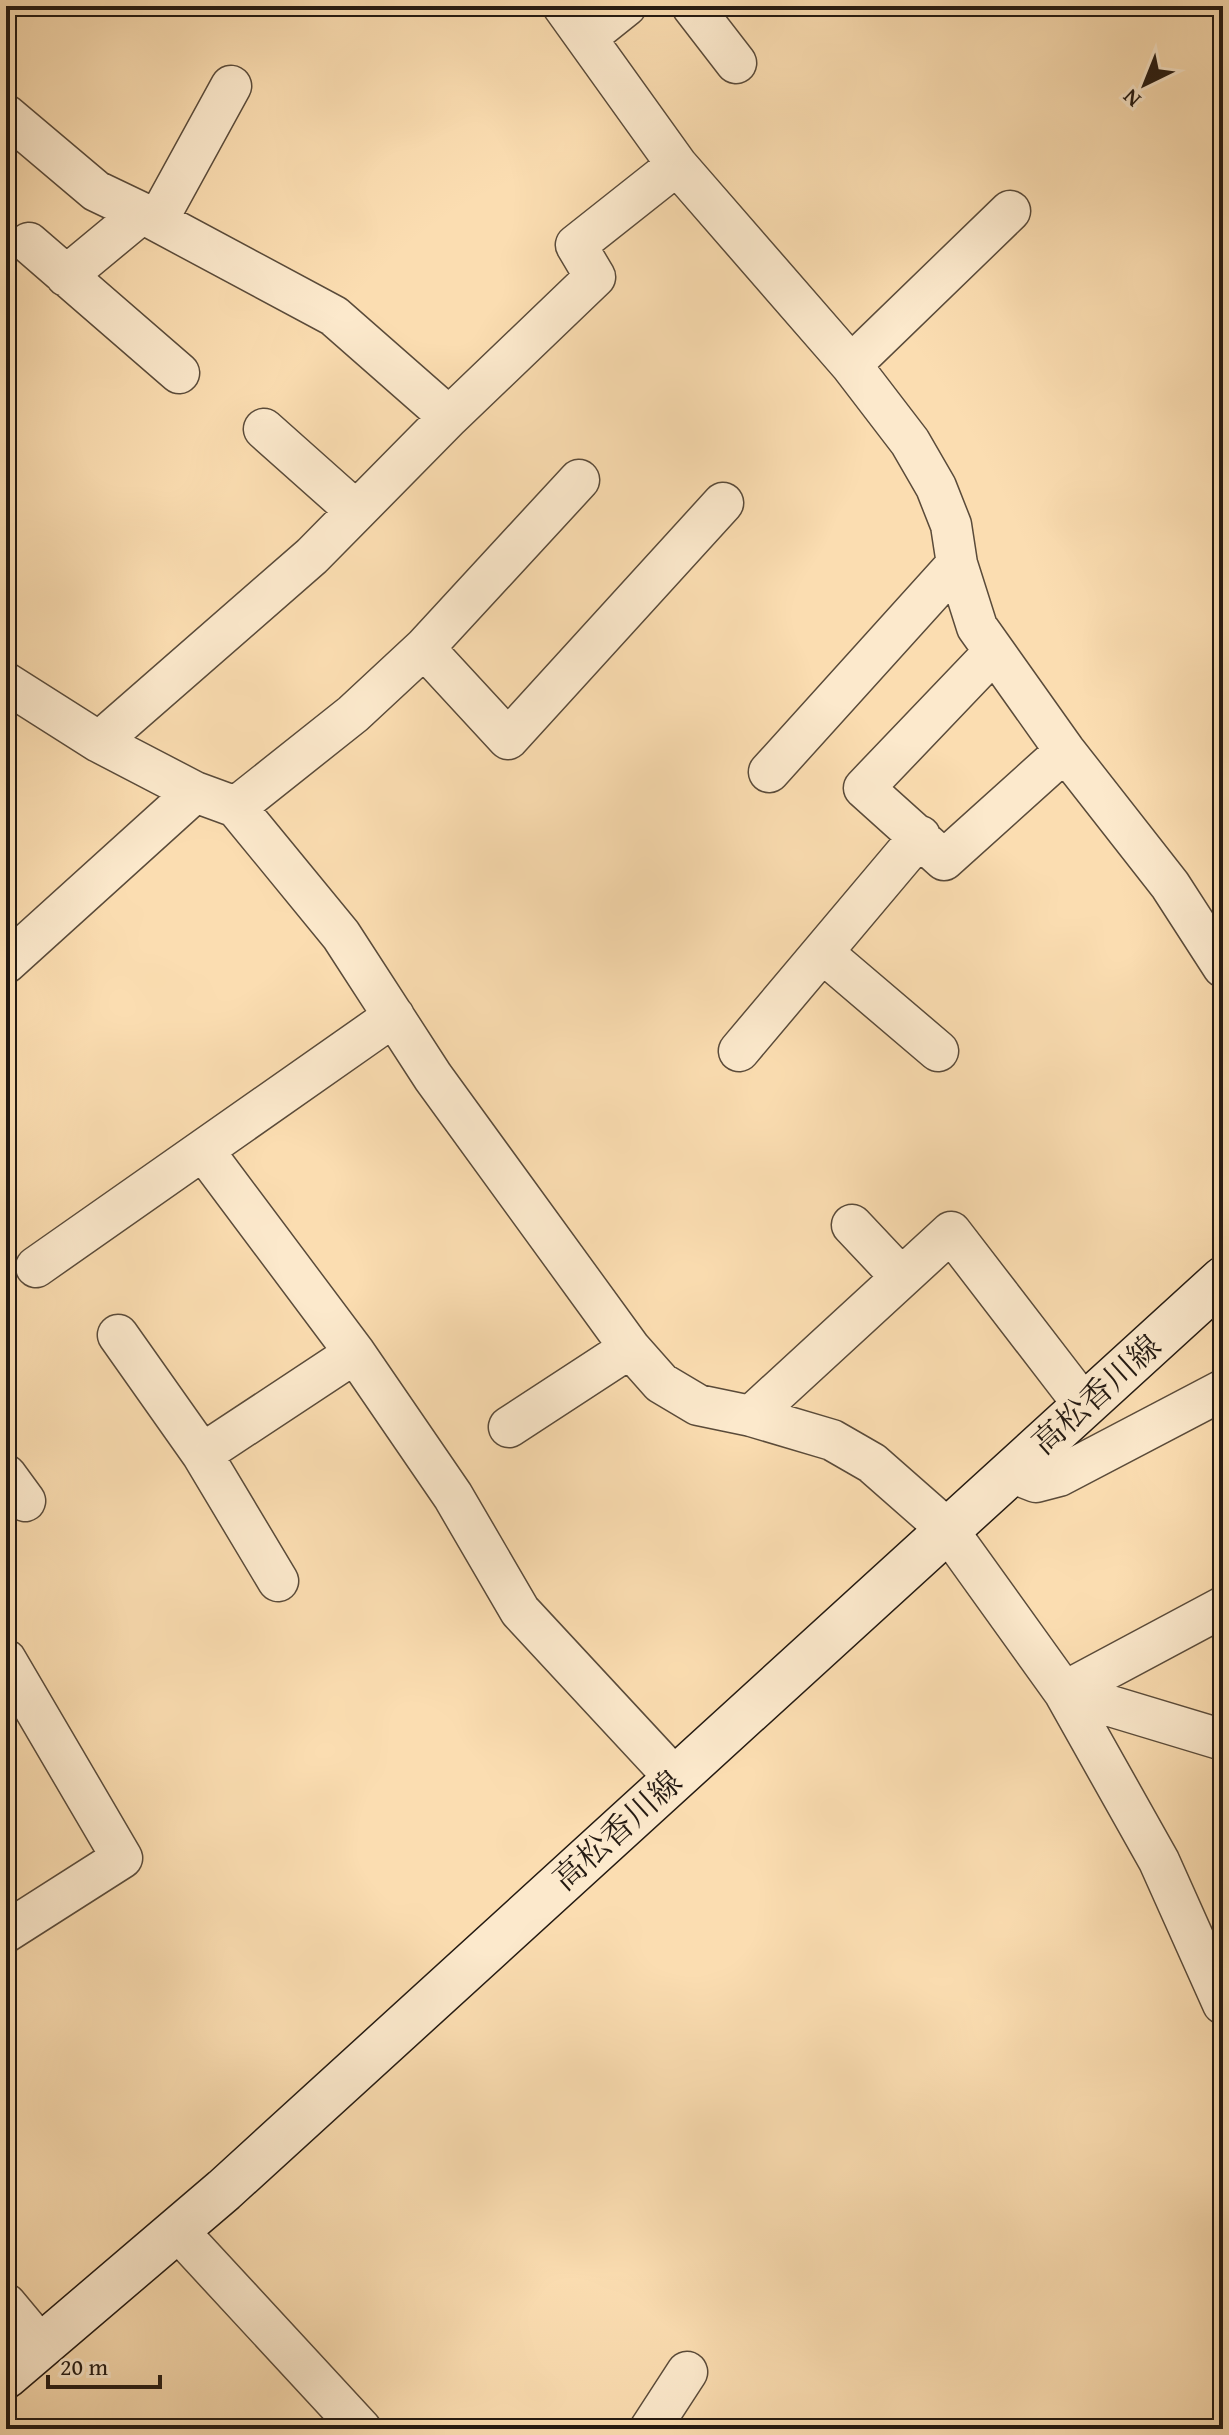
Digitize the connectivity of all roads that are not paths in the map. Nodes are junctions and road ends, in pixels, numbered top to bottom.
1 (563, 6) edge
2 (626, 6) edge
3 (692, 6) edge
4 (586, 38) junction
5 (736, 63) dead end
6 (231, 86) dead end
7 (6, 115) edge
8 (677, 165) junction
9 (1010, 211) dead end
10 (150, 217) junction
11 (29, 243) dead end
12 (66, 276) junction
13 (851, 365) junction
14 (179, 373) dead end
15 (449, 417) junction
16 (264, 429) dead end
17 (579, 480) dead end
18 (723, 503) dead end
19 (356, 511) junction
20 (957, 564) junction
21 (424, 648) junction
22 (993, 653) junction
23 (6, 683) edge
24 (99, 742) junction
25 (1065, 751) junction
26 (769, 772) dead end
27 (195, 792) junction
28 (236, 807) junction
29 (920, 836) junction
30 (823, 953) junction
31 (6, 963) edge
32 (1223, 967) edge
33 (394, 1016) junction
34 (739, 1051) dead end
35 (938, 1051) dead end
36 (203, 1150) junction
37 (852, 1225) dead end
38 (36, 1267) dead end
39 (901, 1277) junction
40 (1223, 1279) edge
41 (118, 1335) dead end
42 (630, 1348) junction
43 (355, 1353) junction
44 (1223, 1390) edge
45 (1084, 1405) junction
46 (751, 1416) junction
47 (509, 1427) dead end
48 (202, 1454) junction
49 (1010, 1472) junction
50 (947, 1529) junction
51 (278, 1581) dead end
52 (1223, 1607) edge
53 (6, 1660) edge
54 (1064, 1692) junction
55 (1223, 1740) edge
56 (675, 1778) junction
57 (6, 1932) edge
58 (1223, 2004) edge
59 (177, 2230) junction
60 (6, 2304) edge
61 (41, 2346) junction
62 (687, 2372) dead end
63 (6, 2376) edge
64 (361, 2429) edge
65 (650, 2429) edge

1 - 4 street
2 - 4 street
3 - 5 street
4 - 8 street
6 - 10 street
7 - 10 street
8 - 13 street
8 - 15 street
9 - 13 street
10 - 12 street
10 - 15 street
11 - 12 street
12 - 14 street
13 - 20 street
15 - 19 street
16 - 19 street
17 - 21 street
18 - 21 street
19 - 24 street
20 - 22 street
20 - 26 street
21 - 28 street
22 - 25 street
22 - 29 street
23 - 24 street
24 - 27 street
25 - 29 street
25 - 32 street
27 - 28 street
27 - 31 street
28 - 33 street
29 - 30 street
30 - 34 street
30 - 35 street
33 - 36 street
33 - 42 street
36 - 38 street
36 - 43 street
37 - 39 street
39 - 45 street
39 - 46 street
40 - 45 main road, 高松香川線
41 - 48 street
42 - 46 street
42 - 47 street
43 - 48 street
43 - 56 street
44 - 49 street
45 - 49 main road, 高松香川線
46 - 50 street
48 - 51 street
49 - 50 main road, 高松香川線
50 - 54 street
50 - 56 main road, 高松香川線
52 - 54 street
53 - 57 street
54 - 55 street
54 - 58 street
56 - 59 main road, 高松香川線
59 - 61 main road, 高松香川線
59 - 64 street
60 - 61 street
61 - 63 main road, 高松香川線
62 - 65 street

